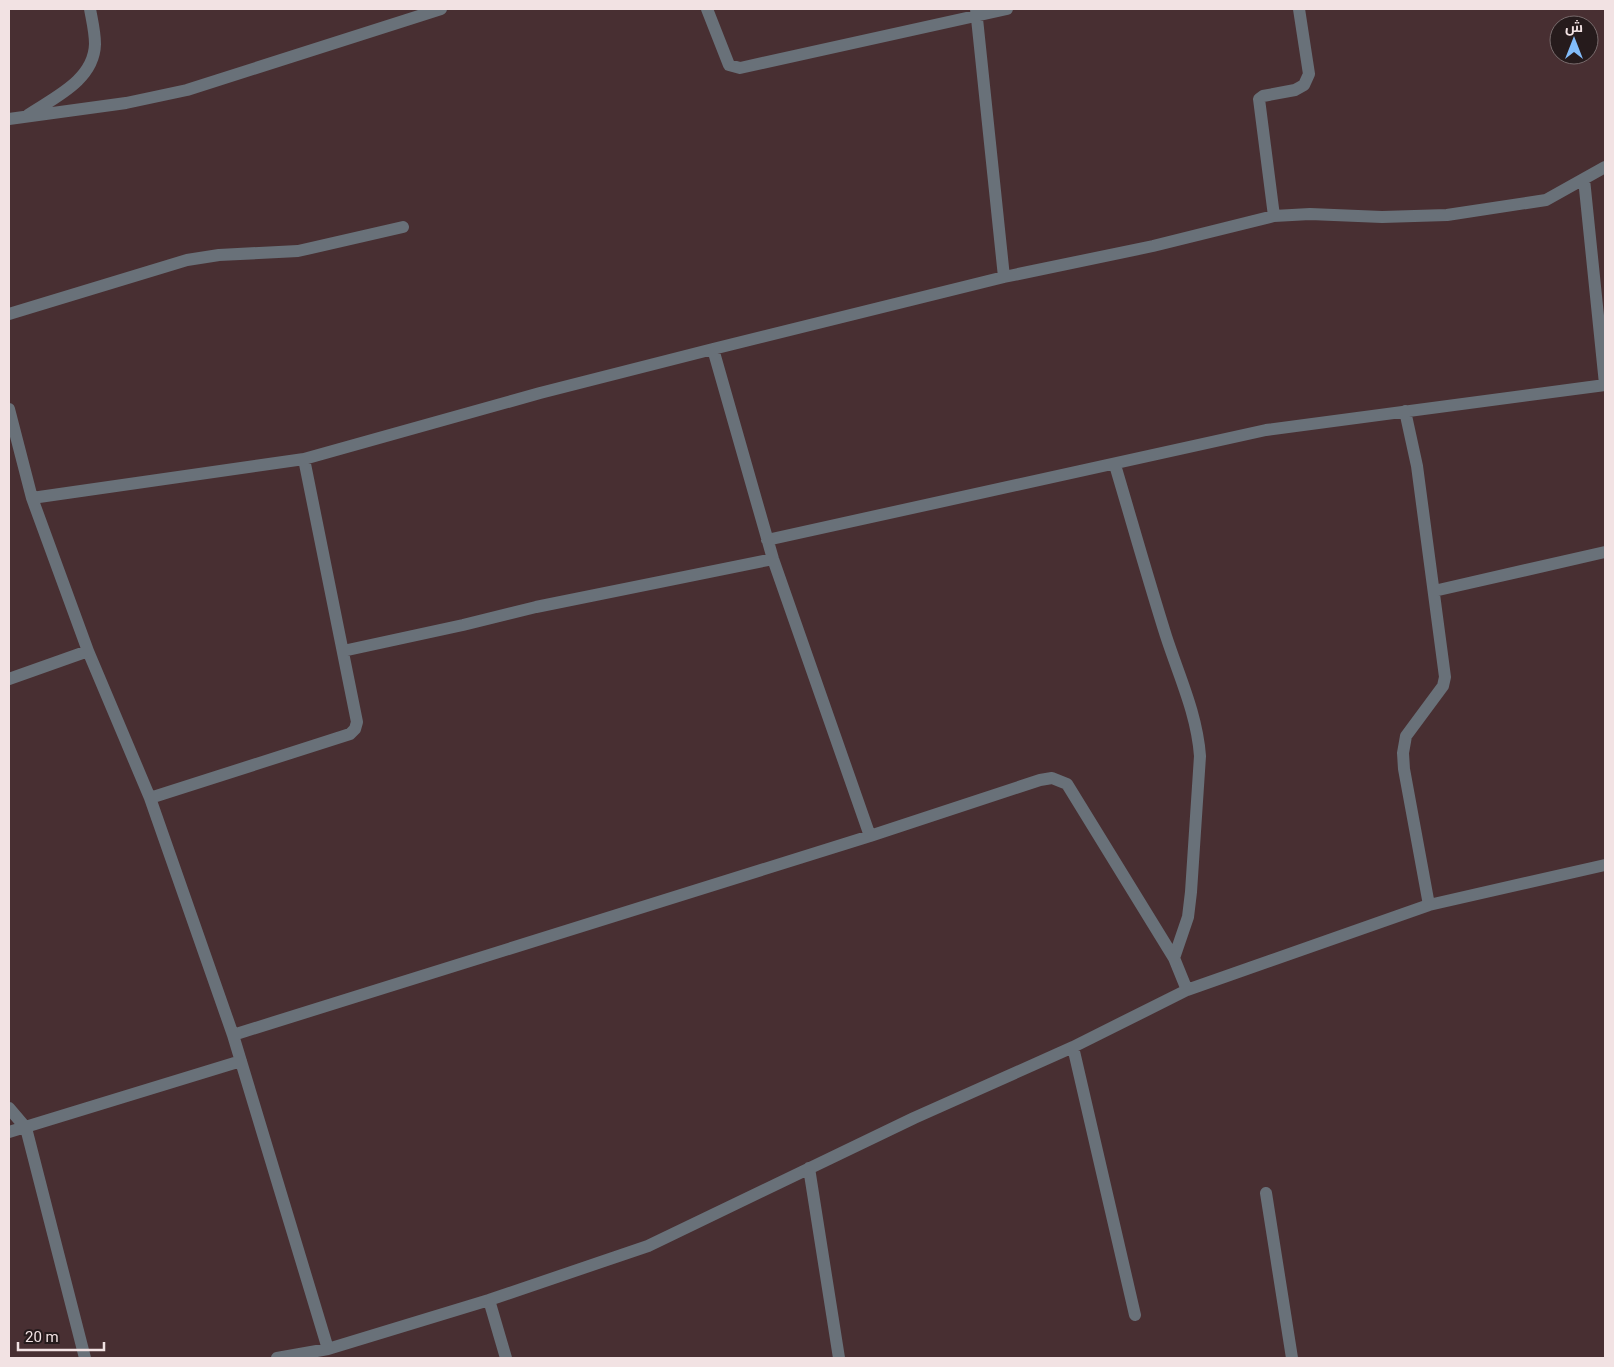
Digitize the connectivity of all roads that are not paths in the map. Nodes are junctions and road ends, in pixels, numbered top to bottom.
1 (90, 9) edge
2 (441, 9) edge
3 (707, 9) edge
4 (1007, 9) edge
5 (1299, 9) edge
6 (977, 12) edge
7 (25, 117) junction
8 (9, 119) edge
9 (1605, 167) edge
10 (1584, 179) junction
11 (1274, 216) junction
12 (403, 227) dead end
13 (1004, 278) junction
14 (1601, 298) edge
15 (9, 314) edge
16 (713, 349) junction
17 (1605, 384) edge
18 (9, 408) edge
19 (1405, 411) junction
20 (304, 458) junction
21 (1115, 465) junction
22 (32, 498) junction
23 (768, 540) junction
24 (1605, 552) edge
25 (773, 559) junction
26 (1434, 591) junction
27 (88, 651) junction
28 (343, 652) junction
29 (9, 678) edge
30 (150, 798) junction
31 (870, 836) junction
32 (1605, 865) edge
33 (1429, 905) junction
34 (1174, 958) junction
35 (1187, 990) junction
36 (233, 1035) junction
37 (1074, 1046) junction
38 (241, 1061) junction
39 (9, 1108) edge
40 (26, 1128) junction
41 (9, 1132) edge
42 (809, 1168) junction
43 (1266, 1193) dead end
44 (489, 1300) junction
45 (1135, 1315) dead end
46 (328, 1349) junction
47 (85, 1358) edge
48 (277, 1358) edge
49 (506, 1358) edge
50 (839, 1358) edge
51 (1292, 1358) edge

1 - 7 street
2 - 7 street
3 - 6 street
4 - 6 street
5 - 11 street
6 - 13 street
7 - 8 street
9 - 10 street
10 - 11 street
10 - 14 street
11 - 13 street
12 - 15 street
13 - 16 street
14 - 17 street
16 - 20 street
16 - 23 street
17 - 19 street
18 - 22 street
19 - 21 street
19 - 26 street
20 - 22 street
20 - 28 street
21 - 23 street
21 - 34 street
22 - 27 street
23 - 25 street
24 - 26 street
25 - 28 street
25 - 31 street
26 - 33 street
27 - 29 street
27 - 30 street
28 - 30 street
30 - 36 street
31 - 34 street
31 - 36 street
32 - 33 street
33 - 35 street
34 - 35 street
35 - 37 street
36 - 38 street
37 - 42 street
37 - 45 street
38 - 40 street
38 - 46 street
39 - 40 street
40 - 41 street
40 - 47 street
42 - 44 street
42 - 50 street
43 - 51 street
44 - 46 street
44 - 49 street
46 - 48 street

